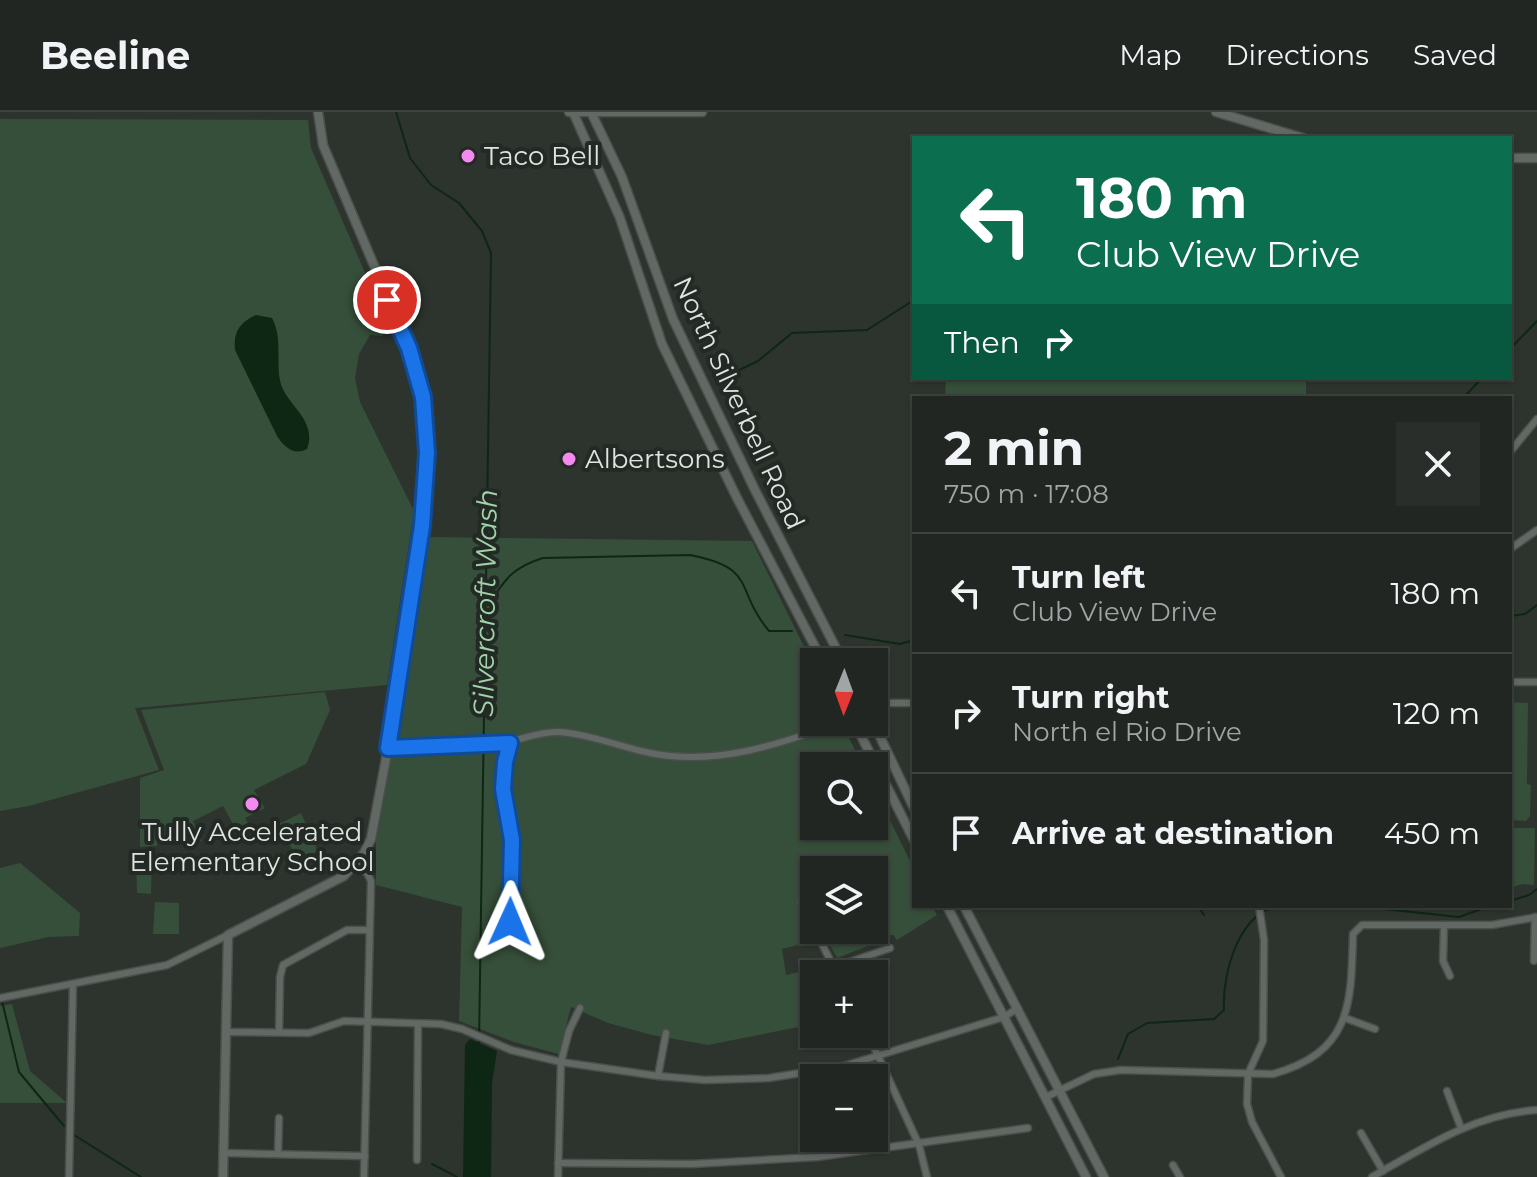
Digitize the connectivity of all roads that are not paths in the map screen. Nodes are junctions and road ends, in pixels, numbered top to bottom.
1 (318, 112) edge
2 (571, 112) edge
3 (702, 112) edge
4 (1216, 112) edge
5 (591, 113) edge
6 (1296, 136) edge
7 (1512, 158) edge
8 (1537, 158) edge
9 (1537, 419) edge
10 (1512, 450) edge
11 (1537, 530) edge
12 (1512, 548) edge
13 (816, 648) edge
14 (836, 648) edge
15 (1512, 682) edge
16 (1537, 682) edge
17 (888, 703) edge
18 (912, 703) edge
19 (800, 734) edge
20 (861, 736) edge
21 (880, 736) edge
22 (510, 743) junction
23 (388, 748) junction
24 (910, 792) edge
25 (892, 797) junction
26 (912, 836) edge
27 (355, 865) junction
28 (948, 908) edge
29 (965, 908) edge
30 (1259, 908) edge
31 (1536, 917) edge
32 (510, 922) dead end
33 (1444, 925) junction
34 (369, 930) junction
35 (228, 935) junction
36 (890, 948) dead end
37 (862, 960) edge
38 (1534, 961) dead end
39 (1450, 976) dead end
40 (73, 984) junction
41 (0, 998) edge
42 (580, 1008) dead end
43 (1018, 1008) junction
44 (1004, 1017) junction
45 (1345, 1018) junction
46 (367, 1021) junction
47 (418, 1024) junction
48 (1375, 1029) dead end
49 (226, 1032) junction
50 (279, 1032) junction
51 (666, 1033) dead end
52 (875, 1048) edge
53 (879, 1056) junction
54 (561, 1062) junction
55 (1248, 1074) junction
56 (658, 1076) junction
57 (1060, 1088) junction
58 (1447, 1091) dead end
59 (1046, 1097) junction
60 (1537, 1110) edge
61 (279, 1118) dead end
62 (1028, 1128) dead end
63 (1461, 1128) junction
64 (1361, 1133) dead end
65 (919, 1145) junction
66 (224, 1153) junction
67 (278, 1154) junction
68 (365, 1156) junction
69 (417, 1160) dead end
70 (558, 1163) junction
71 (1173, 1165) dead end
72 (1383, 1171) junction
73 (1280, 1174) edge
74 (69, 1177) edge
75 (223, 1177) edge
76 (364, 1177) edge
77 (558, 1177) edge
78 (927, 1177) edge
79 (1086, 1177) edge
80 (1104, 1177) edge
81 (1180, 1177) edge
82 (1269, 1177) edge
83 (1372, 1177) edge

1 - 23 main road
2 - 5 main road
2 - 13 main road, North Silverbell Road
3 - 5 main road
4 - 6 main road
5 - 14 main road, North Silverbell Road
7 - 8 main road
9 - 10 street
11 - 12 street
15 - 16 street
17 - 18 street
19 - 22 street
20 - 25 main road
21 - 24 main road
22 - 23 street
22 - 32 street
23 - 27 main road
24 - 25 main road
25 - 26 main road
27 - 34 street
27 - 35 main road
28 - 44 main road
29 - 43 main road
30 - 55 street
31 - 33 street
31 - 38 street
33 - 39 street
33 - 45 street
34 - 46 street
34 - 50 street
35 - 40 street
35 - 49 main road
36 - 37 street
40 - 41 street
40 - 74 street
42 - 54 street
43 - 44 street
43 - 57 main road
44 - 53 street
44 - 59 main road
45 - 48 street
45 - 55 street
46 - 47 street
46 - 50 street
46 - 68 street
47 - 54 street
47 - 69 street
49 - 50 street
49 - 66 main road
51 - 56 street
52 - 53 street
53 - 56 street
53 - 65 street
54 - 56 street
54 - 70 street
55 - 57 street
55 - 73 street
57 - 59 street
57 - 80 main road
58 - 63 street
59 - 79 main road
60 - 63 street
61 - 67 street
62 - 65 street
63 - 72 street
64 - 72 street
65 - 70 street
65 - 78 street
66 - 67 street
66 - 75 main road
67 - 68 street
68 - 76 street
70 - 77 street
71 - 81 street
72 - 83 street
73 - 82 street

